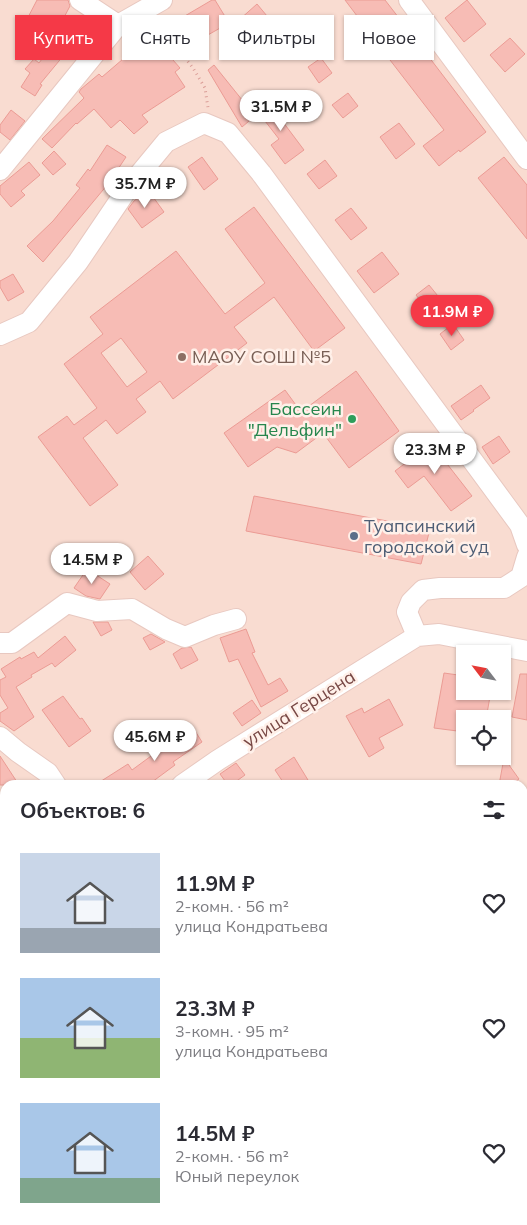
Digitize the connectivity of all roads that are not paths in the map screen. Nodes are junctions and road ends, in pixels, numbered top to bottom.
1 (80, 0) edge
2 (409, 0) edge
3 (156, 3) edge
4 (118, 25) junction
5 (527, 159) edge
6 (0, 170) edge
7 (0, 335) edge
8 (527, 545) edge
9 (527, 556) edge
10 (236, 619) dead end
11 (417, 636) junction
12 (0, 643) edge
13 (527, 651) edge
14 (0, 737) edge
15 (53, 780) edge
16 (189, 780) edge

1 - 4 street
2 - 5 street
3 - 4 street
4 - 6 street
7 - 8 street
9 - 11 street
10 - 12 street
11 - 13 street
11 - 16 street, улица Герцена
14 - 15 street

